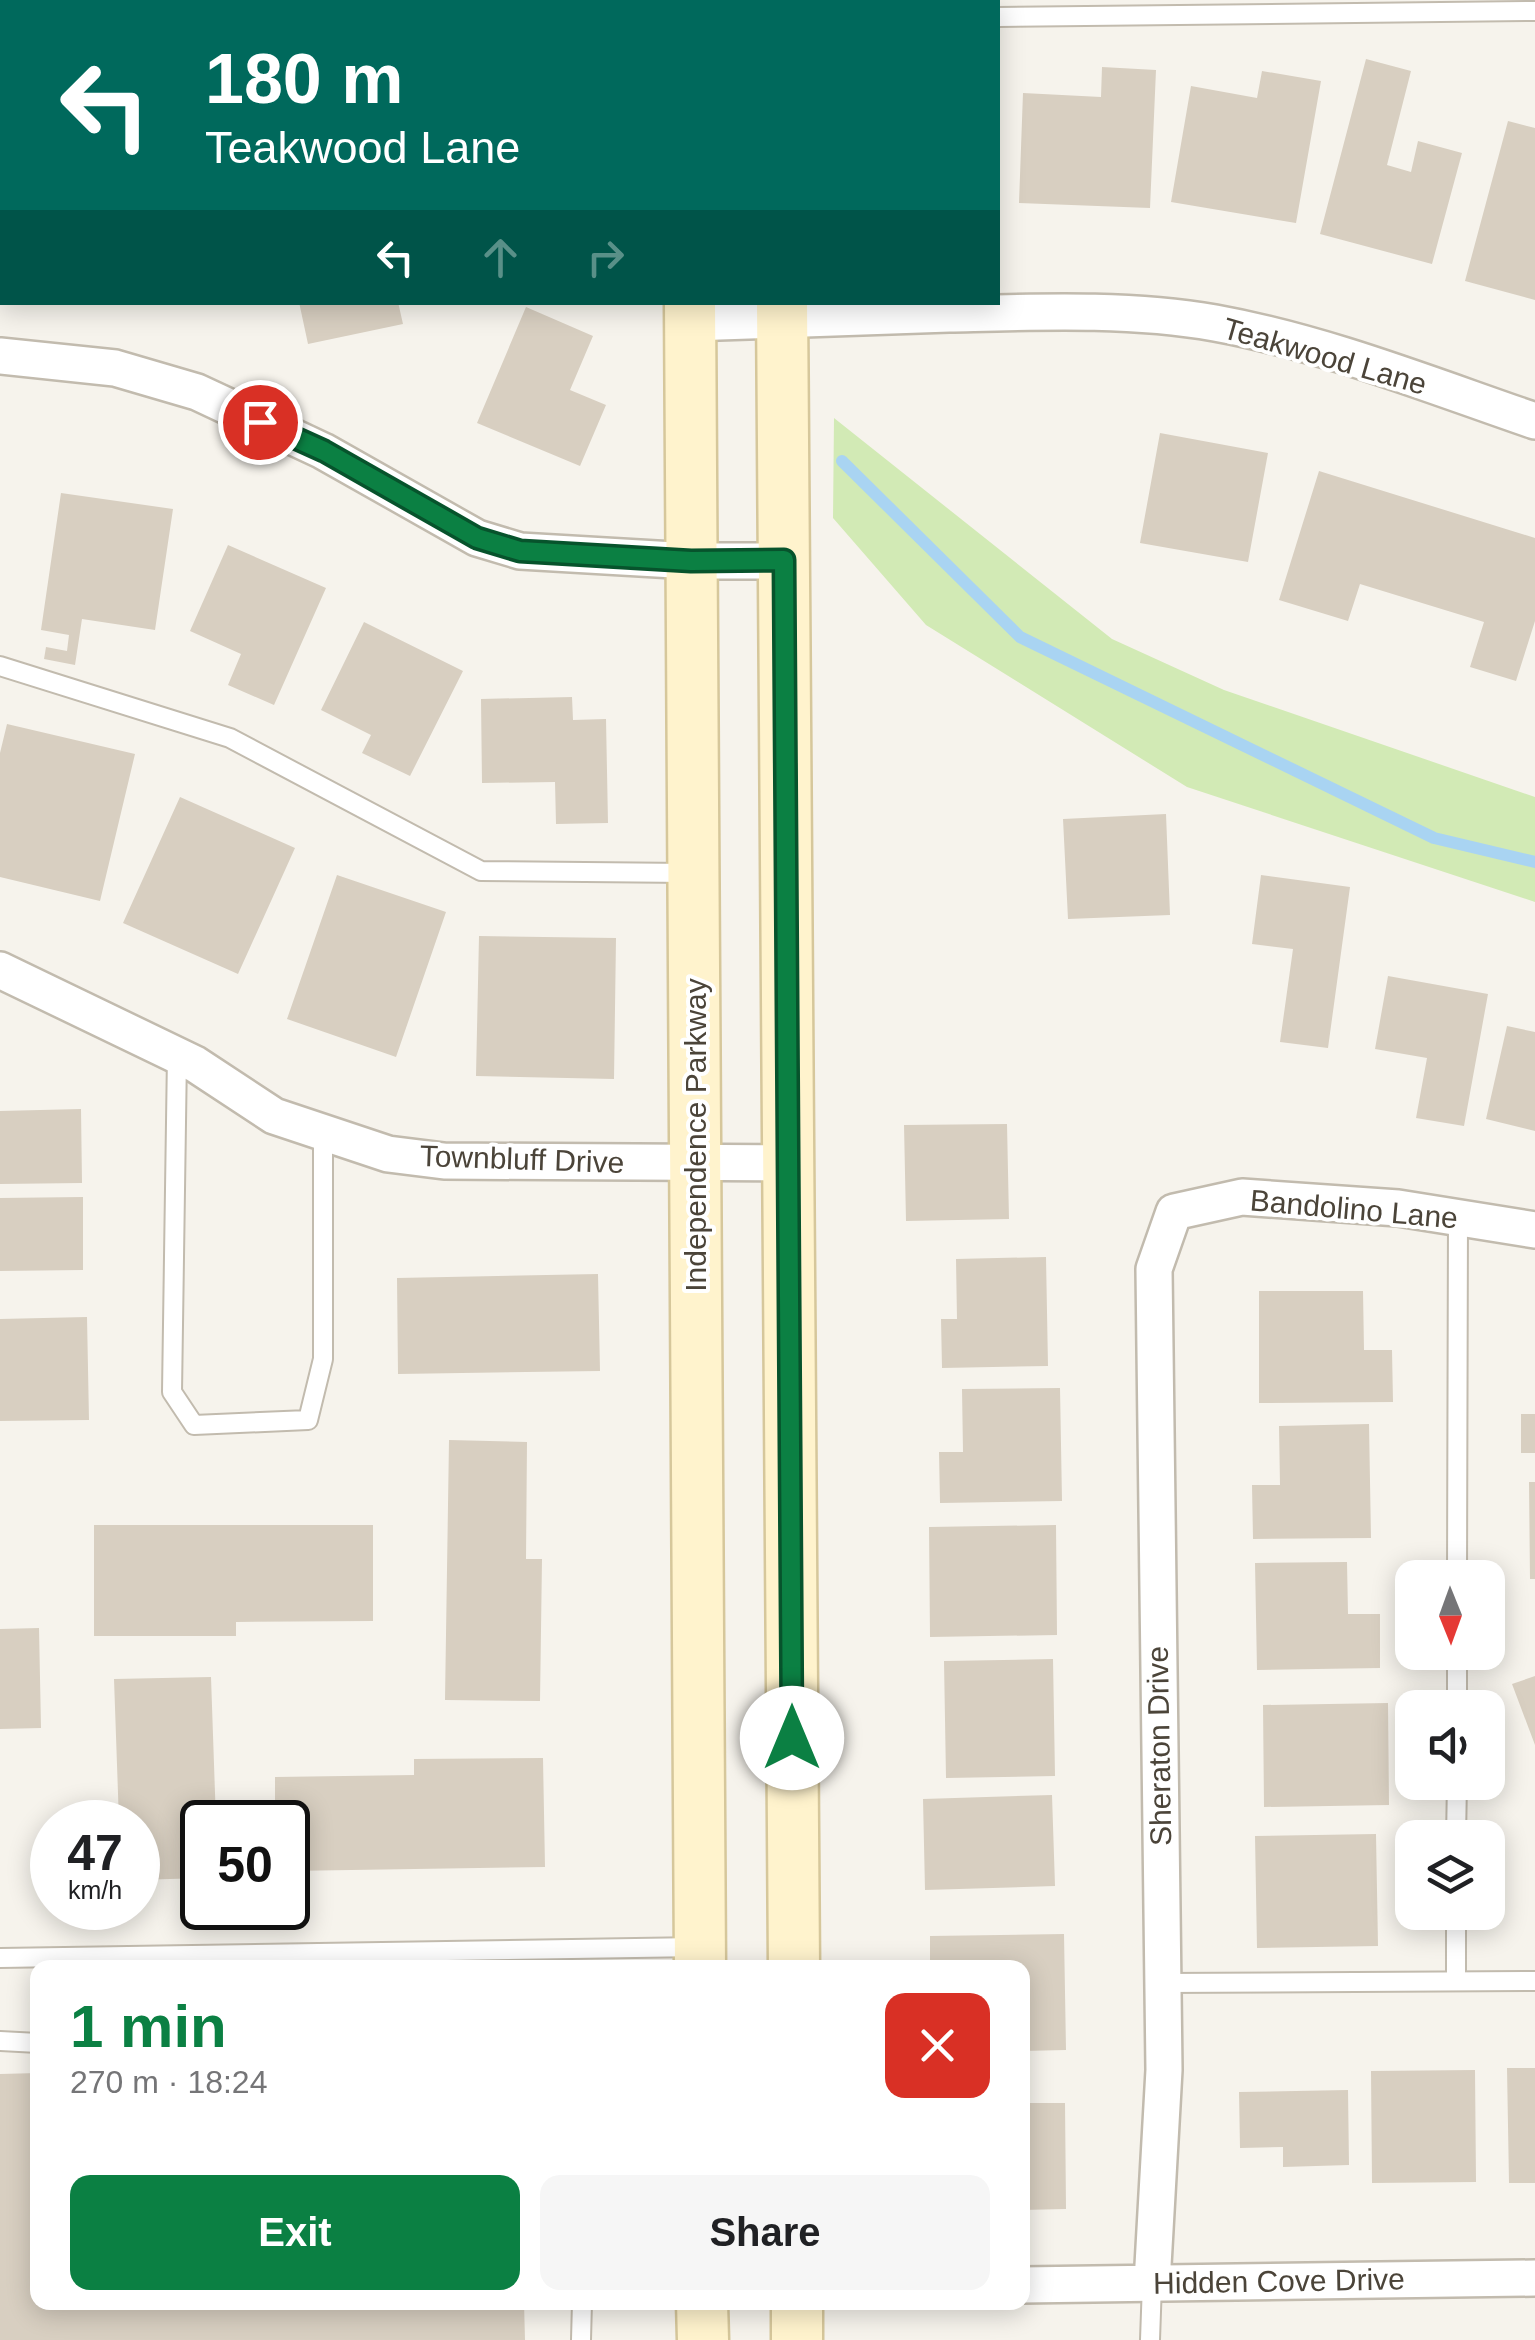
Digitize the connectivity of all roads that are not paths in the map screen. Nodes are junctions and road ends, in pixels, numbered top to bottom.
1 (1535, 11) edge
2 (1000, 17) edge
3 (782, 311) edge
4 (690, 313) edge
5 (0, 356) edge
6 (1535, 421) edge
7 (784, 560) junction
8 (691, 561) junction
9 (0, 666) edge
10 (694, 873) junction
11 (0, 970) edge
12 (176, 1054) junction
13 (323, 1134) junction
14 (695, 1162) junction
15 (788, 1163) junction
16 (1174, 1212) joint
17 (1458, 1217) junction
18 (1535, 1230) edge
19 (1457, 1560) edge
20 (1456, 1930) edge
21 (700, 1957) edge
22 (0, 1958) edge
23 (794, 1960) edge
24 (1535, 1980) edge
25 (1456, 1981) junction
26 (1163, 1983) junction
27 (0, 2041) edge
28 (30, 2043) edge
29 (1535, 2278) edge
30 (1152, 2282) junction
31 (1030, 2285) edge
32 (582, 2310) edge
33 (702, 2310) edge
34 (797, 2310) edge
35 (582, 2340) edge
36 (703, 2340) edge
37 (797, 2340) edge
38 (1150, 2340) edge

1 - 2 lane
3 - 4 street, Teakwood Lane
3 - 6 street, Teakwood Lane
3 - 7 main road
4 - 8 main road, Independence Parkway
5 - 8 street
7 - 8 street
7 - 15 main road
8 - 10 main road, Independence Parkway
9 - 10 lane
10 - 14 main road, Independence Parkway
11 - 12 street, Townbluff Drive
12 - 13 street, Townbluff Drive
12 - 13 lane
13 - 14 street, Townbluff Drive
14 - 15 street, Townbluff Drive
14 - 21 main road, Independence Parkway
15 - 23 main road
16 - 17 street, Bandolino Lane
16 - 26 street, Sheraton Drive
17 - 18 street, Bandolino Lane
17 - 19 lane
20 - 25 lane
21 - 22 lane
24 - 25 lane
25 - 26 lane
26 - 30 street, Sheraton Drive
27 - 28 lane
29 - 30 street, Hidden Cove Drive
30 - 31 street, Hidden Cove Drive
30 - 38 lane
32 - 35 lane
33 - 36 main road
34 - 37 main road

